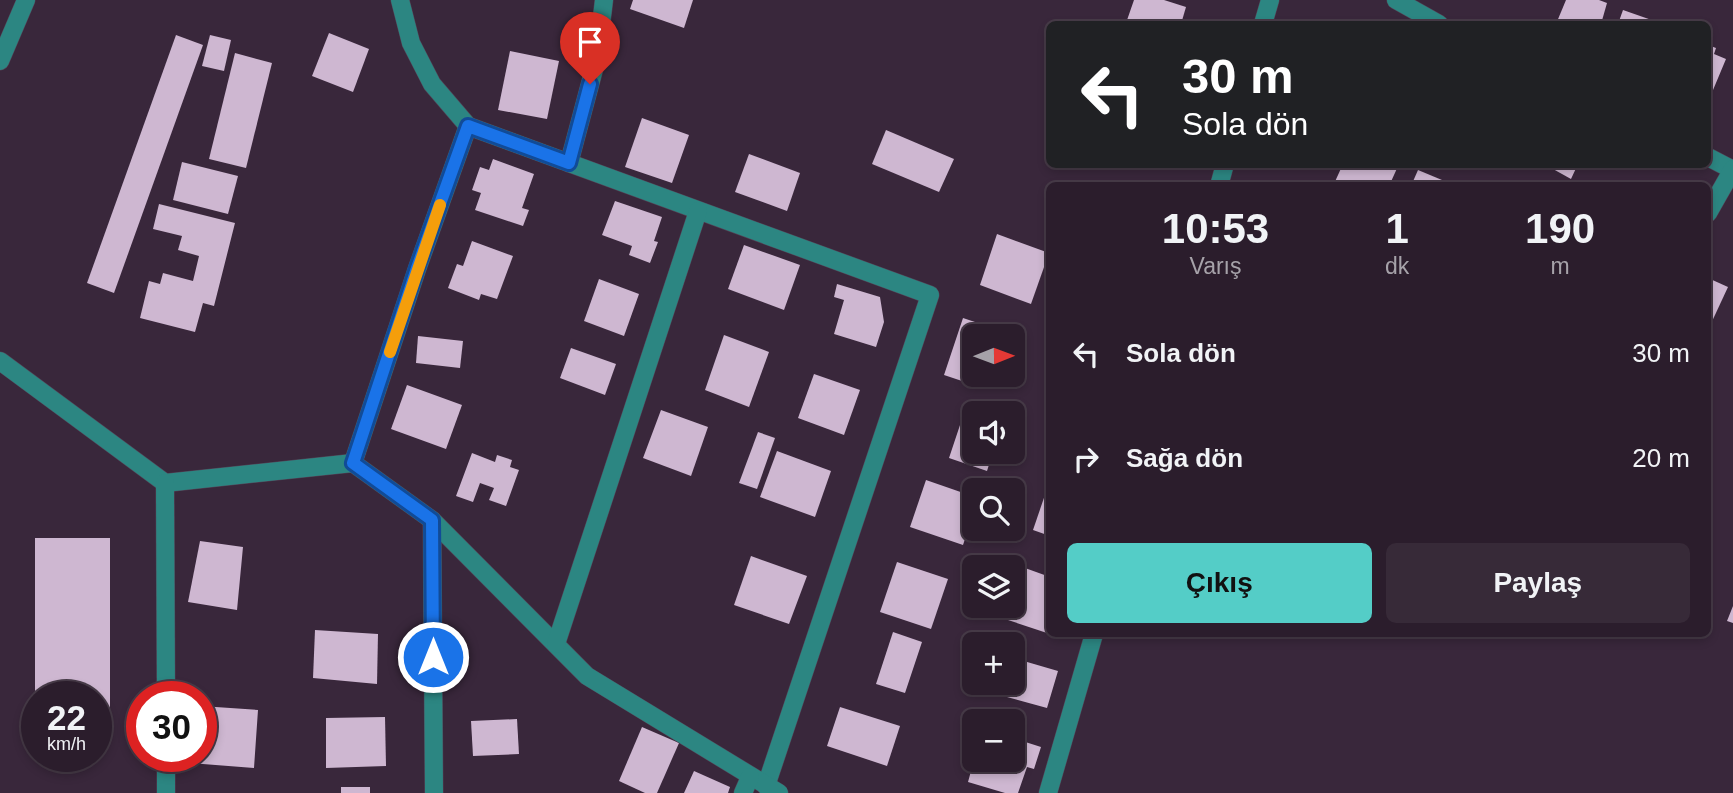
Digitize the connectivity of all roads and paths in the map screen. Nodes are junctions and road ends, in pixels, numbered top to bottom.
1 (26, 0) edge
2 (400, 0) edge
3 (604, 0) edge
4 (1270, 0) edge
5 (1396, 0) edge
6 (1264, 21) edge
7 (1434, 21) edge
8 (0, 61) edge
9 (468, 126) junction
10 (1711, 158) edge
11 (569, 163) junction
12 (1733, 169) edge
13 (1711, 208) edge
14 (698, 211) junction
15 (0, 361) edge
16 (353, 463) junction
17 (165, 483) junction
18 (432, 520) junction
19 (1093, 637) edge
20 (556, 644) junction
21 (166, 681) edge
22 (166, 772) edge
23 (760, 787) edge
24 (166, 793) edge
25 (435, 793) edge
26 (1048, 793) edge

1 - 8 street
2 - 9 street
3 - 11 street
4 - 6 street
5 - 7 street
9 - 11 street
9 - 16 street
10 - 12 street
11 - 14 street
12 - 13 street
14 - 20 street
14 - 23 street
15 - 17 street
16 - 17 street
16 - 18 street
17 - 21 street
18 - 20 street
18 - 25 street
19 - 26 street
20 - 23 street
22 - 24 street

